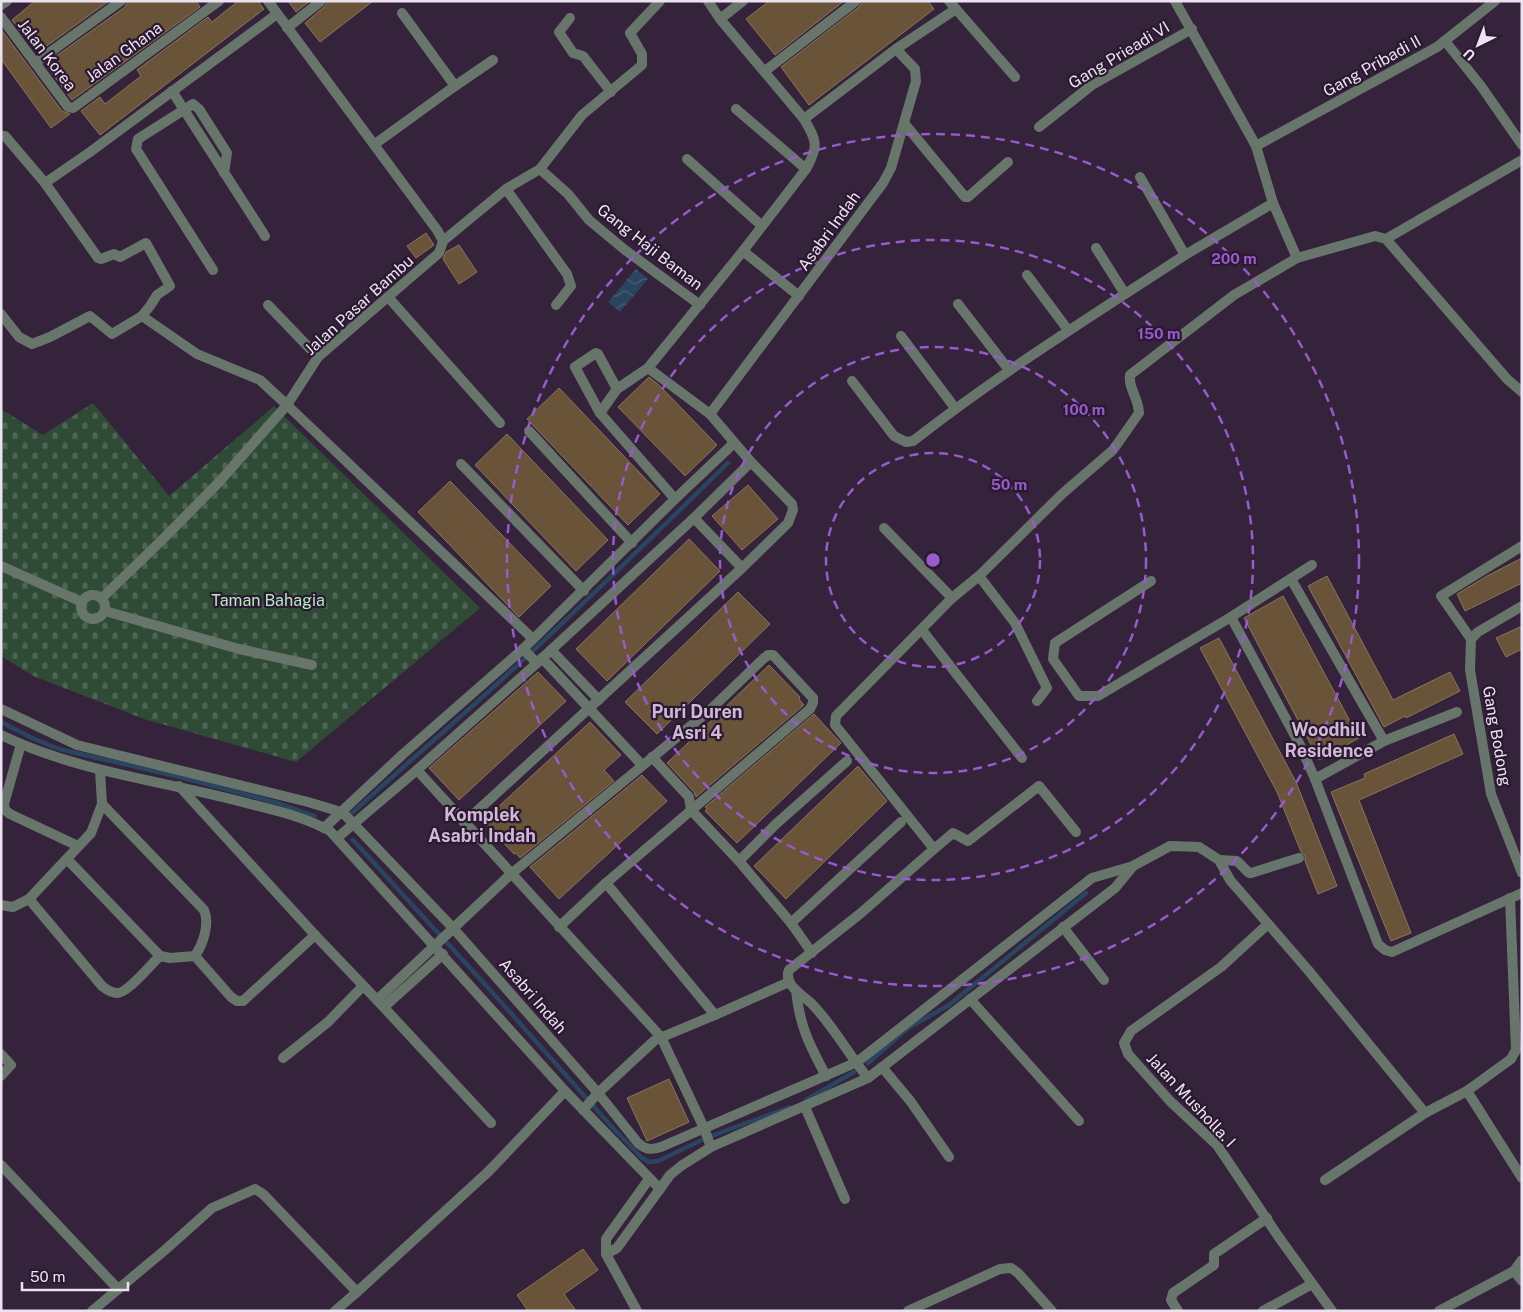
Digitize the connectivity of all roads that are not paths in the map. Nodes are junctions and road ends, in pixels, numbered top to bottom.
1 (7, 1) edge
2 (121, 1) edge
3 (219, 1) edge
4 (268, 1) edge
5 (321, 1) edge
6 (660, 1) edge
7 (708, 1) edge
8 (744, 1) edge
9 (856, 1) edge
10 (1175, 1) edge
11 (1495, 1) edge
12 (1, 5) edge
13 (952, 5) edge
14 (402, 13) dead end
15 (276, 14) junction
16 (1, 17) edge
17 (570, 18) dead end
18 (720, 19) junction
19 (287, 28) junction
20 (1192, 29) junction
21 (1445, 41) junction
22 (896, 49) junction
23 (493, 60) dead end
24 (35, 63) junction
25 (765, 71) junction
26 (1015, 77) dead end
27 (455, 86) junction
28 (172, 91) junction
29 (611, 92) junction
30 (71, 108) joint
31 (184, 109) junction
32 (736, 109) dead end
33 (804, 119) junction
34 (904, 123) junction
35 (1039, 127) dead end
36 (1, 136) edge
37 (375, 144) junction
38 (1522, 145) edge
39 (1256, 146) junction
40 (688, 159) dead end
41 (1522, 160) edge
42 (1008, 162) dead end
43 (806, 168) junction
44 (540, 169) junction
45 (1140, 177) dead end
46 (44, 183) junction
47 (506, 189) junction
48 (1273, 203) junction
49 (762, 226) junction
50 (264, 236) dead end
51 (1386, 239) junction
52 (443, 241) junction
53 (1096, 248) dead end
54 (742, 252) junction
55 (1185, 255) junction
56 (1297, 258) junction
57 (213, 270) dead end
58 (1027, 274) dead end
59 (1124, 294) junction
60 (799, 296) junction
61 (388, 298) junction
62 (958, 304) dead end
63 (268, 305) dead end
64 (556, 305) dead end
65 (700, 305) junction
66 (1, 314) edge
67 (142, 316) junction
68 (1068, 330) junction
69 (901, 336) dead end
70 (318, 357) junction
71 (648, 368) junction
72 (1009, 370) junction
73 (852, 381) dead end
74 (617, 389) junction
75 (1522, 392) edge
76 (287, 405) junction
77 (955, 408) junction
78 (600, 413) junction
79 (710, 414) junction
80 (500, 423) dead end
81 (530, 431) dead end
82 (734, 443) junction
83 (751, 462) junction
84 (461, 464) dead end
85 (675, 499) junction
86 (694, 518) junction
87 (884, 528) dead end
88 (632, 543) junction
89 (1522, 546) edge
90 (1312, 565) dead end
91 (1, 566) edge
92 (742, 568) junction
93 (979, 576) junction
94 (1291, 579) junction
95 (1151, 581) dead end
96 (584, 591) junction
97 (102, 598) junction
98 (952, 598) junction
99 (82, 602) junction
100 (1522, 606) edge
101 (105, 611) junction
102 (1230, 617) junction
103 (922, 630) junction
104 (1475, 636) junction
105 (533, 640) junction
106 (551, 650) junction
107 (532, 657) junction
108 (312, 665) dead end
109 (599, 700) junction
110 (1037, 702) dead end
111 (1, 709) edge
112 (588, 709) junction
113 (1457, 712) dead end
114 (1, 735) edge
115 (1384, 741) junction
116 (21, 744) junction
117 (652, 757) junction
118 (1022, 758) dead end
119 (847, 761) dead end
120 (642, 765) junction
121 (100, 770) junction
122 (418, 770) junction
123 (1315, 779) junction
124 (179, 786) junction
125 (102, 804) junction
126 (691, 810) junction
127 (341, 812) junction
128 (351, 822) junction
129 (901, 822) dead end
130 (464, 823) junction
131 (324, 828) junction
132 (1076, 832) dead end
133 (337, 838) junction
134 (78, 846) junction
135 (934, 849) junction
136 (1299, 858) dead end
137 (68, 859) junction
138 (1219, 860) junction
139 (739, 861) junction
140 (1133, 866) junction
141 (1522, 873) edge
142 (511, 874) junction
143 (606, 883) junction
144 (1522, 893) edge
145 (1510, 898) junction
146 (29, 899) junction
147 (1, 905) edge
148 (791, 923) junction
149 (1268, 924) junction
150 (560, 927) junction
151 (1063, 927) junction
152 (451, 930) junction
153 (315, 935) junction
154 (437, 944) junction
155 (812, 953) junction
156 (442, 954) junction
157 (160, 956) junction
158 (195, 956) junction
159 (1104, 980) dead end
160 (788, 982) junction
161 (364, 986) junction
162 (796, 990) junction
163 (970, 999) junction
164 (381, 1003) junction
165 (715, 1015) junction
166 (661, 1037) junction
167 (1, 1054) edge
168 (283, 1058) dead end
169 (857, 1062) junction
170 (882, 1067) junction
171 (1, 1076) edge
172 (826, 1076) junction
173 (868, 1078) junction
174 (565, 1091) junction
175 (1467, 1091) junction
176 (596, 1095) junction
177 (805, 1107) junction
178 (585, 1108) junction
179 (1425, 1113) junction
180 (1079, 1121) dead end
181 (491, 1123) dead end
182 (704, 1128) junction
183 (711, 1147) junction
184 (949, 1157) dead end
185 (1, 1165) edge
186 (1522, 1178) edge
187 (649, 1179) junction
188 (1325, 1180) dead end
189 (660, 1189) junction
190 (845, 1199) dead end
191 (1267, 1218) junction
192 (606, 1254) junction
193 (1522, 1260) edge
194 (1514, 1270) junction
195 (1522, 1281) edge
196 (1312, 1284) junction
197 (118, 1289) junction
198 (357, 1292) junction
199 (92, 1311) edge
200 (335, 1311) edge
201 (637, 1311) edge
202 (908, 1311) edge
203 (1052, 1311) edge
204 (1178, 1311) edge
205 (1263, 1311) edge
206 (1332, 1311) edge
207 (1439, 1311) edge

1 - 12 street
2 - 24 street
3 - 30 street, Jalan Ghana
4 - 15 street
5 - 19 street
6 - 29 street
7 - 18 street
8 - 18 street
9 - 25 street
10 - 20 street
11 - 21 street, Gang Pribadi II
13 - 22 street
13 - 26 street
14 - 27 street
15 - 19 street
15 - 28 street
16 - 24 street, Jalan Korea
17 - 29 street
18 - 25 street
19 - 37 street
20 - 35 street, Gang Prieadi VI
20 - 39 street
21 - 38 street
21 - 39 street, Gang Pribadi II
22 - 33 street
22 - 34 street, Asabri Indah
23 - 27 street
24 - 30 street, Jalan Korea
25 - 33 street
27 - 37 street
28 - 31 street
28 - 46 street
29 - 44 street
31 - 50 street
31 - 57 street
32 - 43 street
33 - 43 street
34 - 42 street
34 - 60 street, Asabri Indah
36 - 46 street
37 - 52 street
39 - 48 street
40 - 49 street
41 - 51 street
43 - 49 street
44 - 47 street, Jalan Pasar Bambu
44 - 65 street, Gang Haji Baman
45 - 55 street
46 - 67 street
47 - 52 street, Jalan Pasar Bambu
47 - 64 street
48 - 55 street
48 - 56 street
49 - 54 street
51 - 56 street
51 - 75 street
52 - 61 street, Jalan Pasar Bambu
53 - 59 street
54 - 60 street
54 - 65 street
55 - 59 street
56 - 93 street
58 - 68 street
59 - 68 street
60 - 79 street, Asabri Indah
61 - 70 street, Jalan Pasar Bambu
61 - 80 street
62 - 72 street
63 - 70 street
65 - 71 street
66 - 67 street
67 - 76 street
68 - 72 street
69 - 77 street
70 - 76 street, Jalan Pasar Bambu
71 - 74 street
71 - 79 street
72 - 77 street
73 - 77 street
74 - 78 street
74 - 78 street
76 - 97 street, Jalan Pasar Bambu
76 - 105 street
78 - 85 street
79 - 82 street
81 - 88 street
82 - 83 street
82 - 85 street
83 - 86 street
83 - 92 street
84 - 96 street
85 - 88 street
86 - 92 street
86 - 106 street
87 - 98 street
88 - 96 street
89 - 104 street
90 - 94 street
91 - 99 street
92 - 109 street
93 - 98 street
93 - 110 street
94 - 102 street
94 - 115 street
95 - 102 street
96 - 105 street
97 - 99 street
97 - 101 street
98 - 103 street
99 - 101 street
100 - 104 street
101 - 108 street
102 - 123 street
103 - 118 street
103 - 135 street
104 - 141 street, Gang Bodong
105 - 107 street
106 - 107 street
106 - 109 street
107 - 112 street
107 - 122 street
107 - 127 street
109 - 112 street
111 - 127 street
112 - 120 street
112 - 130 street
113 - 115 street
114 - 116 street
115 - 123 street
116 - 121 street
116 - 134 street
117 - 120 street
117 - 126 street
117 - 126 street
119 - 139 street
120 - 142 street
121 - 124 street
121 - 125 street
122 - 128 street
122 - 130 street
123 - 145 street
124 - 131 street
124 - 153 street
125 - 134 street
125 - 158 street
126 - 139 street
126 - 143 street
127 - 128 street, Asabri Indah
127 - 131 street
128 - 133 street
128 - 152 street, Asabri Indah
129 - 148 street
130 - 142 street
131 - 133 street
132 - 135 street
133 - 154 street
134 - 137 street
135 - 155 street
136 - 138 street
137 - 146 street
137 - 157 street
138 - 140 street
138 - 149 street
139 - 148 street
140 - 151 street
140 - 169 street
142 - 150 street
142 - 152 street
143 - 150 street
143 - 165 street
144 - 145 street
145 - 175 street
146 - 147 street
146 - 157 street
148 - 155 street
149 - 179 street
149 - 191 street, Jalan Musholla. I
150 - 166 street
151 - 159 street
151 - 163 street
152 - 154 street
152 - 176 street, Asabri Indah
153 - 158 street
153 - 161 street
154 - 156 street
154 - 164 street
155 - 160 street
156 - 164 street
156 - 174 street
157 - 158 street
160 - 162 street
160 - 165 street
161 - 164 street
161 - 168 street
162 - 169 street
162 - 172 street
163 - 170 street
163 - 180 street
164 - 181 street
165 - 166 street
166 - 176 street
166 - 182 street
167 - 171 street
169 - 172 street
169 - 173 street
170 - 173 street
170 - 184 street
172 - 182 street
173 - 177 street
174 - 178 street
174 - 198 street
175 - 179 street
175 - 186 street
176 - 178 street
176 - 182 street, Asabri Indah
177 - 183 street
177 - 190 street
178 - 187 street
179 - 188 street
182 - 183 street
183 - 189 street
185 - 197 street
187 - 189 street
187 - 192 street
189 - 192 street
191 - 196 street, Jalan Musholla. I
191 - 204 street
192 - 201 street
193 - 194 street
194 - 195 street
194 - 207 street
196 - 205 street
196 - 206 street, Jalan Musholla. I
197 - 198 street
197 - 199 street
198 - 200 street
202 - 203 street

